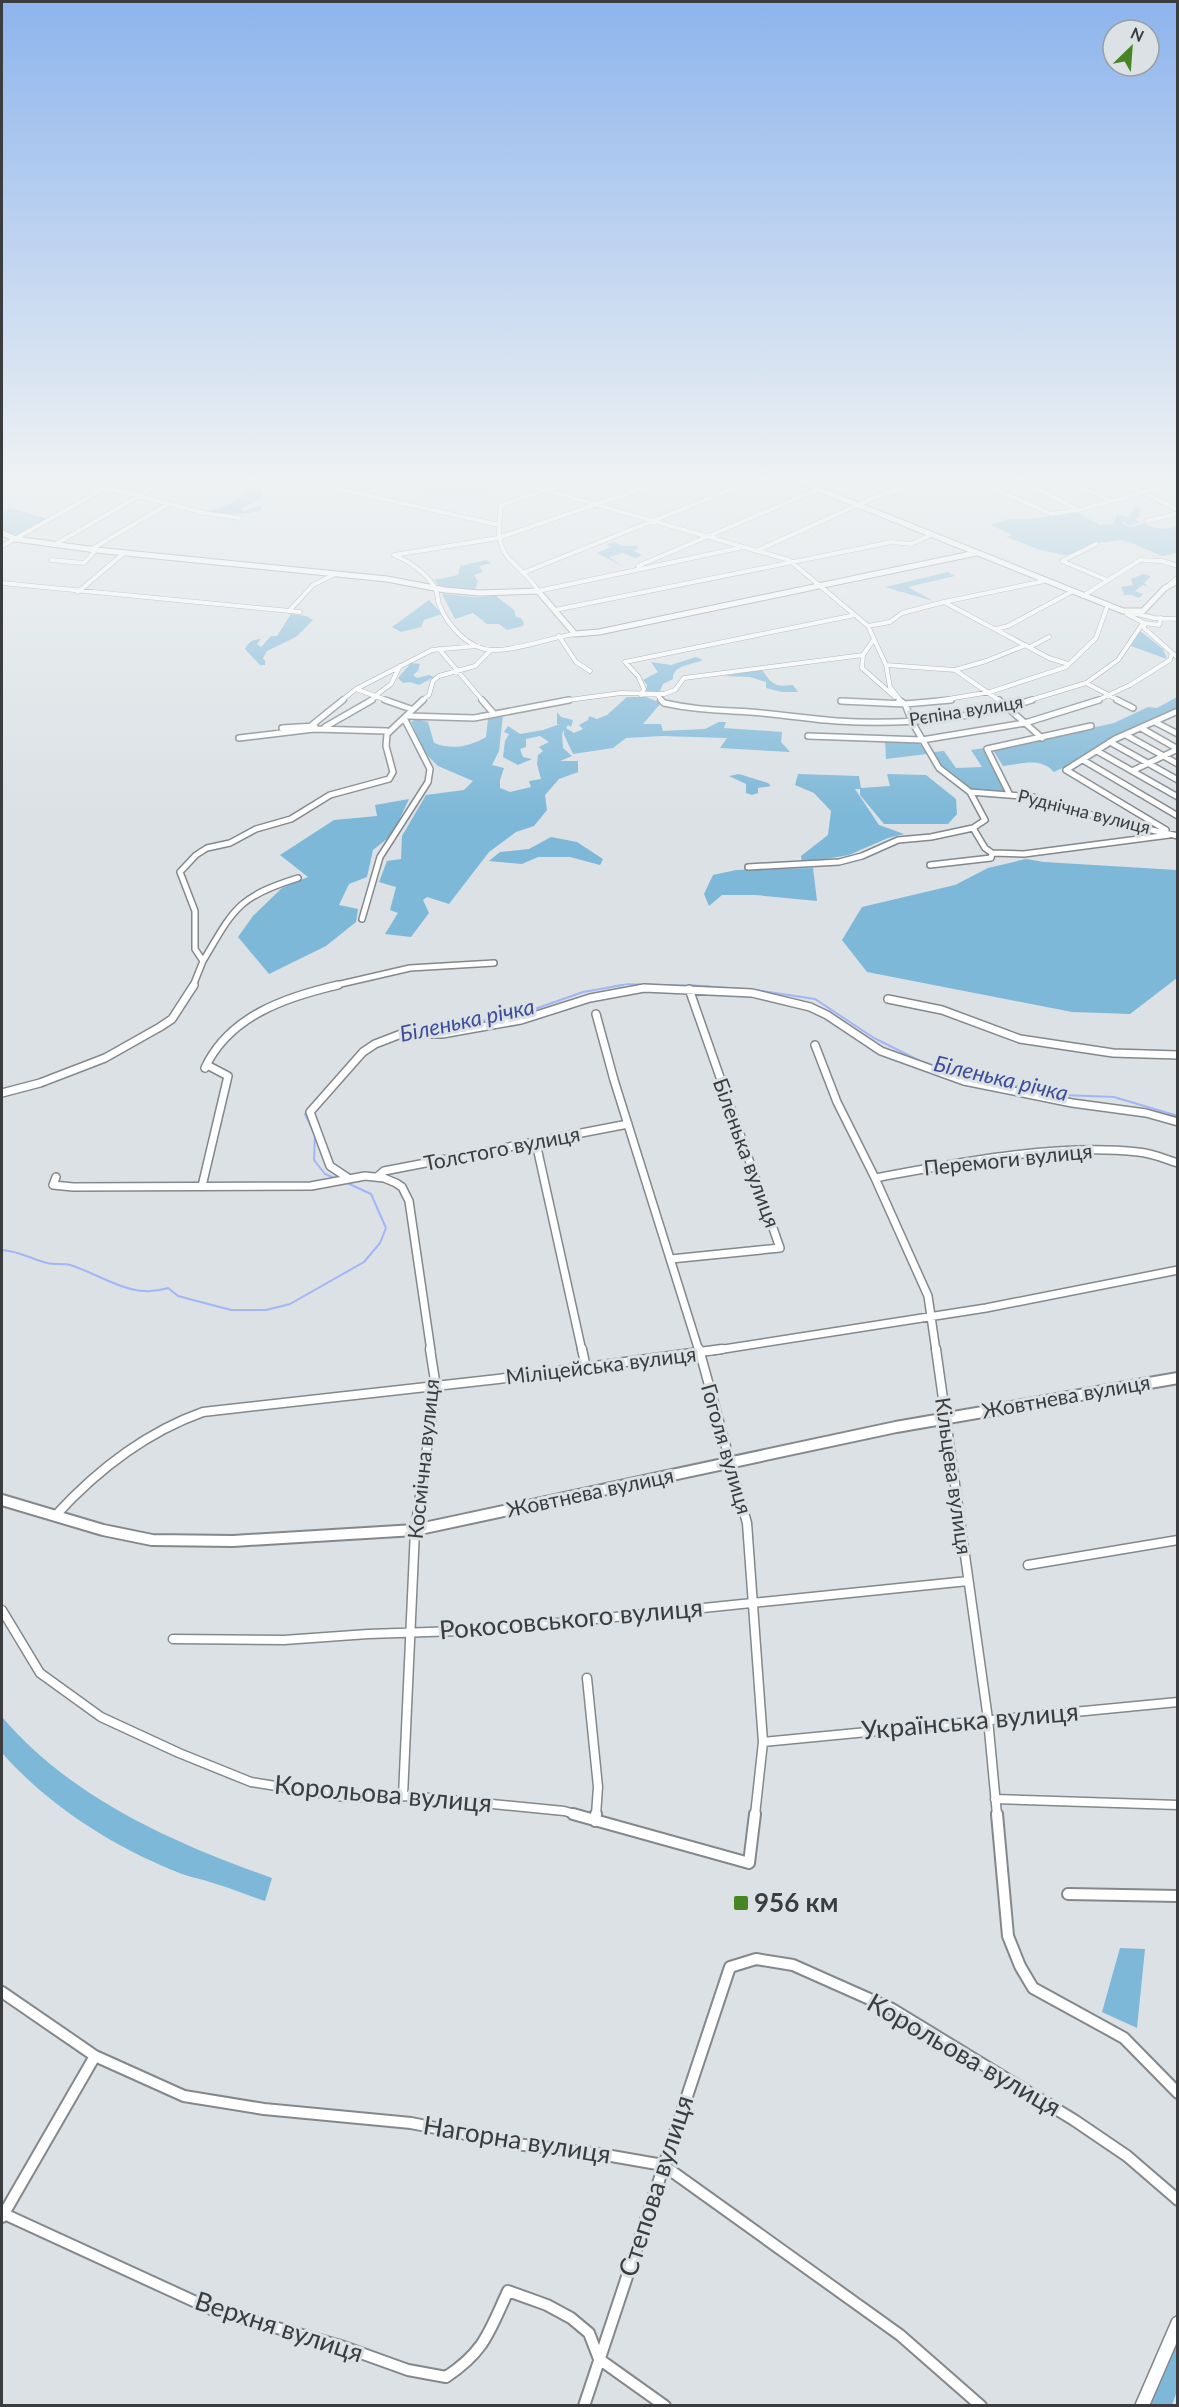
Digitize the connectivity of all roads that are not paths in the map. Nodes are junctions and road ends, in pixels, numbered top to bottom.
1 (55, 589) edge
2 (81, 589) edge
3 (309, 589) edge
4 (430, 589) edge
5 (546, 589) edge
6 (657, 589) edge
7 (798, 589) edge
8 (823, 589) edge
9 (1002, 589) edge
10 (1065, 589) edge
11 (1093, 589) edge
12 (1165, 589) edge
13 (437, 591) junction
14 (538, 591) junction
15 (78, 592) junction
16 (1071, 592) junction
17 (1083, 596) junction
18 (944, 602) junction
19 (1107, 607) junction
20 (555, 610) junction
21 (289, 611) junction
22 (1124, 611) junction
23 (300, 612) dead end
24 (855, 615) junction
25 (1161, 618) junction
26 (1178, 619) edge
27 (1143, 623) junction
28 (867, 626) junction
29 (996, 630) junction
30 (576, 634) junction
31 (559, 636) junction
32 (1049, 637) dead end
33 (874, 639) junction
34 (476, 646) junction
35 (1028, 646) junction
36 (439, 649) junction
37 (491, 650) junction
38 (1172, 653) junction
39 (863, 655) junction
40 (1178, 658) edge
41 (1068, 664) junction
42 (886, 665) junction
43 (400, 666) junction
44 (955, 670) junction
45 (458, 671) junction
46 (590, 671) dead end
47 (1086, 683) junction
48 (356, 689) junction
49 (990, 692) junction
50 (657, 694) junction
51 (641, 695) junction
52 (1106, 695) junction
53 (375, 696) junction
54 (897, 698) junction
55 (841, 701) dead end
56 (905, 704) junction
57 (1008, 707) junction
58 (1133, 708) dead end
59 (411, 709) junction
60 (1178, 711) edge
61 (494, 714) junction
62 (1169, 715) junction
63 (406, 717) junction
64 (1178, 719) edge
65 (912, 722) junction
66 (1155, 722) junction
67 (1025, 723) junction
68 (312, 725) junction
69 (1091, 726) dead end
70 (325, 727) junction
71 (1141, 728) junction
72 (336, 729) junction
73 (387, 731) junction
74 (1178, 734) edge
75 (1126, 735) junction
76 (808, 736) dead end
77 (1042, 738) junction
78 (922, 740) junction
79 (1110, 742) junction
80 (1177, 749) edge
81 (1097, 751) junction
82 (1163, 756) junction
83 (1083, 760) junction
84 (1148, 764) junction
85 (1178, 764) edge
86 (1132, 771) junction
87 (1178, 780) edge
88 (970, 792) junction
89 (1009, 794) junction
90 (1178, 797) edge
91 (1178, 816) edge
92 (973, 828) junction
93 (1174, 835) edge
94 (993, 853) junction
95 (930, 866) dead end
96 (748, 867) dead end
97 (298, 878) dead end
98 (362, 919) dead end
99 (203, 961) junction
100 (494, 963) dead end
101 (689, 989) junction
102 (888, 999) dead end
103 (596, 1014) dead end
104 (815, 1045) dead end
105 (1178, 1055) edge
106 (2, 1093) edge
107 (1178, 1122) edge
108 (628, 1124) junction
109 (536, 1143) junction
110 (1178, 1162) edge
111 (56, 1177) dead end
112 (377, 1177) junction
113 (874, 1178) junction
114 (345, 1179) junction
115 (202, 1186) junction
116 (671, 1259) junction
117 (1178, 1270) edge
118 (931, 1319) junction
119 (700, 1353) junction
120 (586, 1368) junction
121 (1178, 1378) edge
122 (436, 1387) junction
123 (944, 1420) junction
124 (730, 1464) junction
125 (2, 1500) edge
126 (55, 1516) junction
127 (415, 1530) junction
128 (1178, 1540) edge
129 (1028, 1565) dead end
130 (968, 1581) junction
131 (755, 1601) junction
132 (2, 1610) edge
133 (411, 1633) junction
134 (173, 1639) dead end
135 (587, 1678) dead end
136 (1178, 1702) edge
137 (988, 1719) junction
138 (763, 1742) junction
139 (402, 1796) junction
140 (995, 1799) junction
141 (1178, 1805) edge
142 (595, 1821) junction
143 (749, 1863) joint
144 (1068, 1894) dead end
145 (1178, 1896) edge
146 (730, 1967) joint
147 (2, 1992) edge
148 (95, 2056) junction
149 (1178, 2093) edge
150 (663, 2165) junction
151 (1178, 2200) edge
152 (2, 2215) edge
153 (1178, 2323) edge
154 (599, 2359) junction
155 (584, 2406) edge
156 (665, 2406) edge
157 (981, 2406) edge
158 (1142, 2406) edge

1 - 15 street
2 - 15 street
3 - 21 street
4 - 13 main road
5 - 14 street
6 - 20 street
7 - 30 main road
8 - 24 street
9 - 18 street
10 - 16 main road
11 - 17 street
12 - 22 main road
13 - 14 main road
13 - 34 street
14 - 20 main road
15 - 21 street
16 - 17 main road
16 - 29 street
17 - 19 main road
18 - 28 street
18 - 29 street
19 - 22 main road
19 - 41 street
20 - 30 main road
21 - 23 street
22 - 25 street
22 - 27 street
24 - 28 street
24 - 51 street
25 - 26 street
25 - 27 street
27 - 38 street
27 - 47 street, Рєпіна вулиця
28 - 33 street
29 - 35 street
30 - 31 street
31 - 37 street
31 - 46 street
32 - 35 street
33 - 39 street
33 - 42 street
34 - 36 street
34 - 37 street
35 - 41 street
35 - 44 street
36 - 43 street
36 - 45 street
37 - 45 street
38 - 40 street
38 - 52 street, Рєпіна вулиця
39 - 50 street
39 - 54 street
41 - 49 street
42 - 44 street
42 - 54 street
43 - 48 street
43 - 53 street
44 - 49 street
45 - 59 street
45 - 61 street
47 - 52 street
47 - 57 street, Рєпіна вулиця
48 - 53 street
48 - 68 street
49 - 56 street
49 - 57 street
50 - 51 street
50 - 65 street, Рєпіна вулиця
51 - 61 street
52 - 58 street
52 - 67 street, Рєпіна вулиця
53 - 59 street
53 - 70 street
54 - 56 street
55 - 56 street
56 - 65 street
57 - 65 street, Рєпіна вулиця
57 - 67 street
59 - 63 street
60 - 62 street
61 - 63 street
62 - 64 street
62 - 66 street
63 - 73 street
63 - 98 street
65 - 78 street
66 - 71 street
66 - 74 street
67 - 77 street
67 - 78 street, Рєпіна вулиця
68 - 70 street
68 - 72 street
69 - 77 street
70 - 72 street
71 - 75 street
71 - 80 street
72 - 73 street
73 - 99 street
75 - 79 street
75 - 82 street
76 - 78 street, Рєпіна вулиця
77 - 89 street
78 - 88 street
79 - 81 street
79 - 84 street
80 - 82 street
81 - 83 street
81 - 86 street
82 - 84 street
82 - 85 street
83 - 91 street
83 - 93 street
84 - 86 street
84 - 87 street
86 - 90 street
88 - 89 street, Руднічна вулиця
88 - 92 street
89 - 93 street, Руднічна вулиця
92 - 94 street
92 - 96 street
93 - 94 street, Руднічна вулиця
94 - 95 street, Руднічна вулиця
97 - 99 street
99 - 106 street
100 - 115 street
101 - 107 street
101 - 114 street
101 - 116 street, Біленька вулиця
102 - 105 street
103 - 108 street, Гоголя вулиця
104 - 113 street, Кільцева вулиця
108 - 109 street, Толстого вулиця
108 - 116 street, Гоголя вулиця
109 - 112 street, Толстого вулиця
109 - 120 street
110 - 113 street, Перемоги вулиця
111 - 115 street, Космічна вулиця
112 - 114 street, Космічна вулиця
112 - 122 street, Космічна вулиця
113 - 118 street, Кільцева вулиця
114 - 115 street, Космічна вулиця
116 - 119 street, Гоголя вулиця
117 - 118 street, Міліцейська вулиця
118 - 119 street, Міліцейська вулиця
118 - 123 street, Кільцева вулиця
119 - 120 street, Міліцейська вулиця
119 - 124 street, Гоголя вулиця
120 - 122 street, Міліцейська вулиця
121 - 123 main road, Жовтнева вулиця
122 - 126 street, Міліцейська вулиця
122 - 127 street, Космічна вулиця
123 - 124 main road, Жовтнева вулиця
123 - 130 street, Кільцева вулиця
124 - 127 main road, Жовтнева вулиця
124 - 131 street, Гоголя вулиця
125 - 126 main road, Жовтнева вулиця
126 - 127 main road, Жовтнева вулиця
127 - 133 street, Космічна вулиця
128 - 129 street
130 - 131 street, Рокосовського вулиця
130 - 137 street, Кільцева вулиця
131 - 133 street, Рокосовського вулиця
131 - 138 street, Гоголя вулиця
132 - 139 street, Корольова вулиця
133 - 134 street, Рокосовського вулиця
133 - 139 street, Космічна вулиця
135 - 142 street
136 - 137 street, Українська вулиця
137 - 138 street, Українська вулиця
137 - 140 street, Кільцева вулиця
138 - 143 street, Гоголя вулиця
139 - 142 street, Корольова вулиця
140 - 141 street
140 - 149 street, Кільцева вулиця
142 - 143 street, Корольова вулиця
144 - 145 street
146 - 150 street, Степова вулиця
146 - 151 street, Корольова вулиця
147 - 148 street, Нагорна вулиця
148 - 150 street, Нагорна вулиця
148 - 152 street
150 - 154 street, Степова вулиця
150 - 157 street, Нагорна вулиця
152 - 154 street, Верхня вулиця
153 - 158 main road
154 - 155 street, Степова вулиця
154 - 156 street

